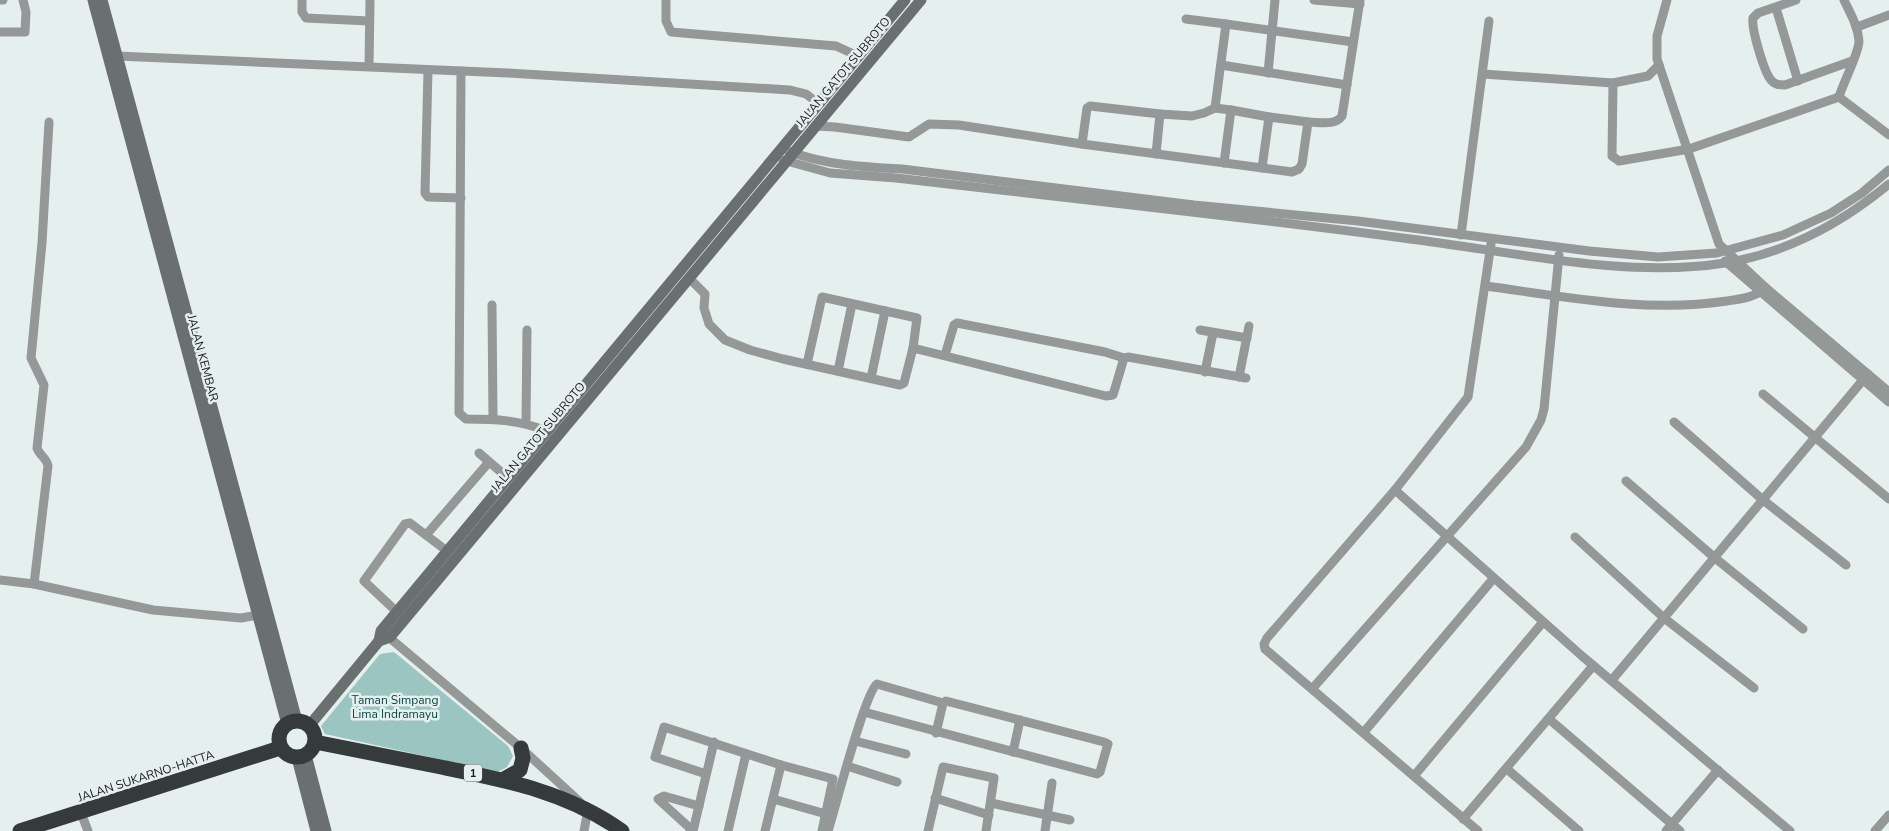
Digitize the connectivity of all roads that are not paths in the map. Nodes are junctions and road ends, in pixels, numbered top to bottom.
1 (24, 0) edge
2 (93, 0) edge
3 (102, 0) edge
4 (302, 0) edge
5 (370, 0) edge
6 (666, 0) edge
7 (905, 0) edge
8 (921, 0) edge
9 (1275, 0) edge
10 (1314, 0) edge
11 (1666, 0) edge
12 (1796, 0) edge
13 (1844, 0) edge
14 (1360, 2) edge
15 (1776, 8) junction
16 (1889, 15) edge
17 (1186, 19) dead end
18 (369, 21) junction
19 (1489, 22) dead end
20 (1226, 24) junction
21 (1856, 27) junction
22 (1273, 31) junction
23 (0, 32) edge
24 (1353, 42) junction
25 (124, 56) junction
26 (858, 56) junction
27 (1852, 61) junction
28 (1221, 65) junction
29 (1659, 65) junction
30 (369, 66) junction
31 (428, 70) junction
32 (461, 71) junction
33 (1268, 73) junction
34 (1483, 74) junction
35 (1798, 81) junction
36 (1613, 83) junction
37 (1347, 84) junction
38 (1840, 97) junction
39 (818, 104) junction
40 (1215, 108) junction
41 (1231, 110) junction
42 (1160, 114) junction
43 (1269, 117) junction
44 (49, 122) dead end
45 (1308, 122) junction
46 (816, 126) junction
47 (1889, 135) edge
48 (1082, 144) junction
49 (1689, 149) junction
50 (779, 152) junction
51 (1156, 154) junction
52 (790, 158) junction
53 (1224, 163) junction
54 (1262, 168) junction
55 (1889, 170) edge
56 (1889, 184) edge
57 (461, 198) junction
58 (1412, 229) junction
59 (1462, 235) junction
60 (1492, 238) junction
61 (1410, 239) junction
62 (1560, 246) junction
63 (1490, 249) junction
64 (1721, 249) junction
65 (1558, 260) junction
66 (1732, 261) junction
67 (691, 279) junction
68 (1486, 286) junction
69 (1763, 290) junction
70 (1554, 295) junction
71 (852, 304) junction
72 (492, 305) dead end
73 (885, 311) junction
74 (1249, 326) dead end
75 (527, 330) dead end
76 (1200, 330) dead end
77 (1213, 333) junction
78 (1247, 338) junction
79 (914, 348) junction
80 (946, 355) junction
81 (1124, 358) junction
82 (808, 364) junction
83 (838, 371) junction
84 (1205, 372) junction
85 (1866, 377) junction
86 (871, 378) junction
87 (597, 379) junction
88 (586, 392) junction
89 (1889, 392) edge
90 (1763, 394) dead end
91 (1889, 402) edge
92 (493, 419) junction
93 (526, 422) junction
94 (1674, 422) dead end
95 (547, 431) junction
96 (1816, 439) junction
97 (479, 453) dead end
98 (489, 462) junction
99 (508, 478) junction
100 (1626, 481) dead end
101 (1395, 490) junction
102 (1889, 498) edge
103 (1763, 500) junction
104 (427, 534) junction
105 (1446, 536) junction
106 (1575, 537) dead end
107 (448, 551) junction
108 (1715, 558) junction
109 (1846, 565) dead end
110 (439, 571) junction
111 (1493, 579) junction
112 (0, 580) edge
113 (34, 584) junction
114 (397, 612) junction
115 (260, 615) junction
116 (1664, 618) junction
117 (1543, 622) junction
118 (1803, 629) dead end
119 (383, 636) junction
120 (1593, 666) junction
121 (1612, 680) junction
122 (1312, 688) junction
123 (1754, 688) dead end
124 (943, 703) junction
125 (864, 712) junction
126 (1549, 719) junction
127 (1020, 720) junction
128 (298, 724) junction
129 (1364, 732) junction
130 (936, 733) junction
131 (855, 741) junction
132 (714, 742) junction
133 (280, 748) junction
134 (521, 748) junction
135 (306, 751) junction
136 (1013, 752) junction
137 (746, 754) junction
138 (906, 754) dead end
139 (781, 765) junction
140 (847, 766) junction
141 (1507, 769) junction
142 (1718, 770) junction
143 (706, 774) junction
144 (1414, 776) junction
145 (504, 780) junction
146 (897, 782) dead end
147 (1052, 783) dead end
148 (935, 798) junction
149 (773, 799) junction
150 (991, 803) junction
151 (698, 806) junction
152 (586, 808) junction
153 (81, 813) junction
154 (826, 814) junction
155 (989, 815) junction
156 (1889, 815) edge
157 (1047, 816) junction
158 (1464, 819) junction
159 (1070, 820) dead end
160 (1669, 828) edge
161 (20, 831) edge
162 (88, 831) edge
163 (316, 831) edge
164 (326, 831) edge
165 (584, 831) edge
166 (622, 831) edge
167 (693, 831) edge
168 (728, 831) edge
169 (765, 831) edge
170 (822, 831) edge
171 (828, 831) edge
172 (928, 831) edge
173 (986, 831) edge
174 (1045, 831) edge
175 (1478, 831) edge
176 (1579, 831) edge
177 (1680, 831) edge
178 (1790, 831) edge
179 (1875, 831) edge

1 - 23 street
2 - 115 street, JALAN KEMBAR
3 - 25 street, JALAN KEMBAR
4 - 18 street
5 - 18 street
6 - 26 street
7 - 26 street, JALAN GATOT SUBROTO
8 - 46 street, JALAN GATOT SUBROTO
9 - 22 street
10 - 14 street
11 - 29 street
12 - 15 street
13 - 21 street
14 - 24 street
15 - 35 street
15 - 35 street
16 - 21 street
17 - 20 street
18 - 30 street
19 - 34 street
20 - 22 street
20 - 28 street
21 - 27 street
22 - 24 street
22 - 33 street
24 - 37 street
25 - 30 street
25 - 115 street, JALAN KEMBAR
26 - 39 street, JALAN GATOT SUBROTO
27 - 35 street
27 - 38 street
28 - 33 street
28 - 40 street
29 - 36 street
29 - 49 street
30 - 31 street
31 - 32 street
31 - 57 street
32 - 39 street
32 - 57 street
33 - 37 street
34 - 36 street
34 - 59 street
36 - 49 street
37 - 45 street
38 - 47 street
38 - 49 street
39 - 50 street, JALAN GATOT SUBROTO
40 - 41 street
40 - 42 street
41 - 43 street
41 - 53 street
42 - 48 street
42 - 51 street
43 - 45 street
43 - 54 street
44 - 113 street
45 - 54 street
46 - 48 street
46 - 52 street, JALAN GATOT SUBROTO
48 - 51 street
49 - 64 street
50 - 52 street
50 - 87 street, JALAN GATOT SUBROTO
51 - 53 street
52 - 58 street
52 - 61 street
52 - 67 street, JALAN GATOT SUBROTO
53 - 54 street
55 - 64 street
56 - 66 street
57 - 92 street
58 - 59 street
58 - 61 street
59 - 60 street
60 - 62 street
60 - 63 street
61 - 63 street
62 - 64 street
62 - 65 street
63 - 65 street
63 - 68 street
64 - 66 street
65 - 66 street
65 - 70 street
66 - 69 street
67 - 82 street
67 - 87 street, JALAN GATOT SUBROTO
68 - 70 street
68 - 101 street
69 - 70 street
69 - 85 street
70 - 105 street
71 - 73 street
71 - 82 street
71 - 83 street
72 - 92 street
73 - 79 street
73 - 86 street
74 - 78 street
75 - 93 street
76 - 77 street
77 - 78 street
77 - 84 street
78 - 84 street
79 - 80 street
79 - 86 street
80 - 81 street
80 - 81 street
81 - 84 street
82 - 83 street
83 - 86 street
85 - 89 street
85 - 91 street
85 - 96 street
87 - 88 street, JALAN GATOT SUBROTO
88 - 95 street, JALAN GATOT SUBROTO
88 - 110 street, JALAN GATOT SUBROTO
90 - 96 street
92 - 93 street
93 - 95 street
94 - 103 street
95 - 99 street, JALAN GATOT SUBROTO
96 - 102 street
96 - 103 street
97 - 98 street
98 - 99 street
98 - 104 street
99 - 107 street, JALAN GATOT SUBROTO
100 - 108 street
101 - 105 street
101 - 122 street
103 - 108 street
103 - 109 street
104 - 107 street
104 - 114 street
105 - 111 street
105 - 122 street
106 - 116 street
107 - 110 street, JALAN GATOT SUBROTO
108 - 116 street
108 - 118 street
110 - 114 street, JALAN GATOT SUBROTO
110 - 119 street, JALAN GATOT SUBROTO
111 - 117 street
111 - 129 street
112 - 113 street
113 - 115 street
114 - 119 street, JALAN GATOT SUBROTO
115 - 128 street, JALAN KEMBAR
116 - 121 street
116 - 123 street
117 - 120 street
117 - 144 street
119 - 128 street, JALAN GATOT SUBROTO
119 - 134 street
120 - 121 street
120 - 126 street
121 - 142 street
122 - 129 street
124 - 125 street
124 - 127 street
124 - 130 street
125 - 130 street
125 - 131 street
126 - 141 street
126 - 160 street
127 - 136 street
127 - 136 street
128 - 133 highway
128 - 135 highway
129 - 144 street
130 - 136 street
131 - 138 street
131 - 140 street
132 - 137 street
132 - 143 street
132 - 143 street
133 - 135 highway, 1
133 - 153 highway, JALAN SUKARNO-HATTA
134 - 145 highway
134 - 152 street
135 - 145 highway, 1
135 - 163 street
135 - 164 street
137 - 139 street
137 - 168 street
139 - 149 street
139 - 154 street
140 - 146 street
140 - 171 street
141 - 158 street
141 - 176 street
142 - 160 street
142 - 178 street
143 - 151 street
144 - 158 street
145 - 152 highway, 1
147 - 157 street
148 - 150 street
148 - 155 street
148 - 172 street
149 - 154 street
149 - 169 street
150 - 155 street
150 - 157 street
151 - 167 street
151 - 167 street
152 - 165 street
152 - 166 highway, 1
153 - 161 highway, JALAN SUKARNO-HATTA
153 - 162 street
154 - 170 street
155 - 173 street
156 - 179 street
157 - 159 street
157 - 174 street
158 - 175 street
160 - 177 street

